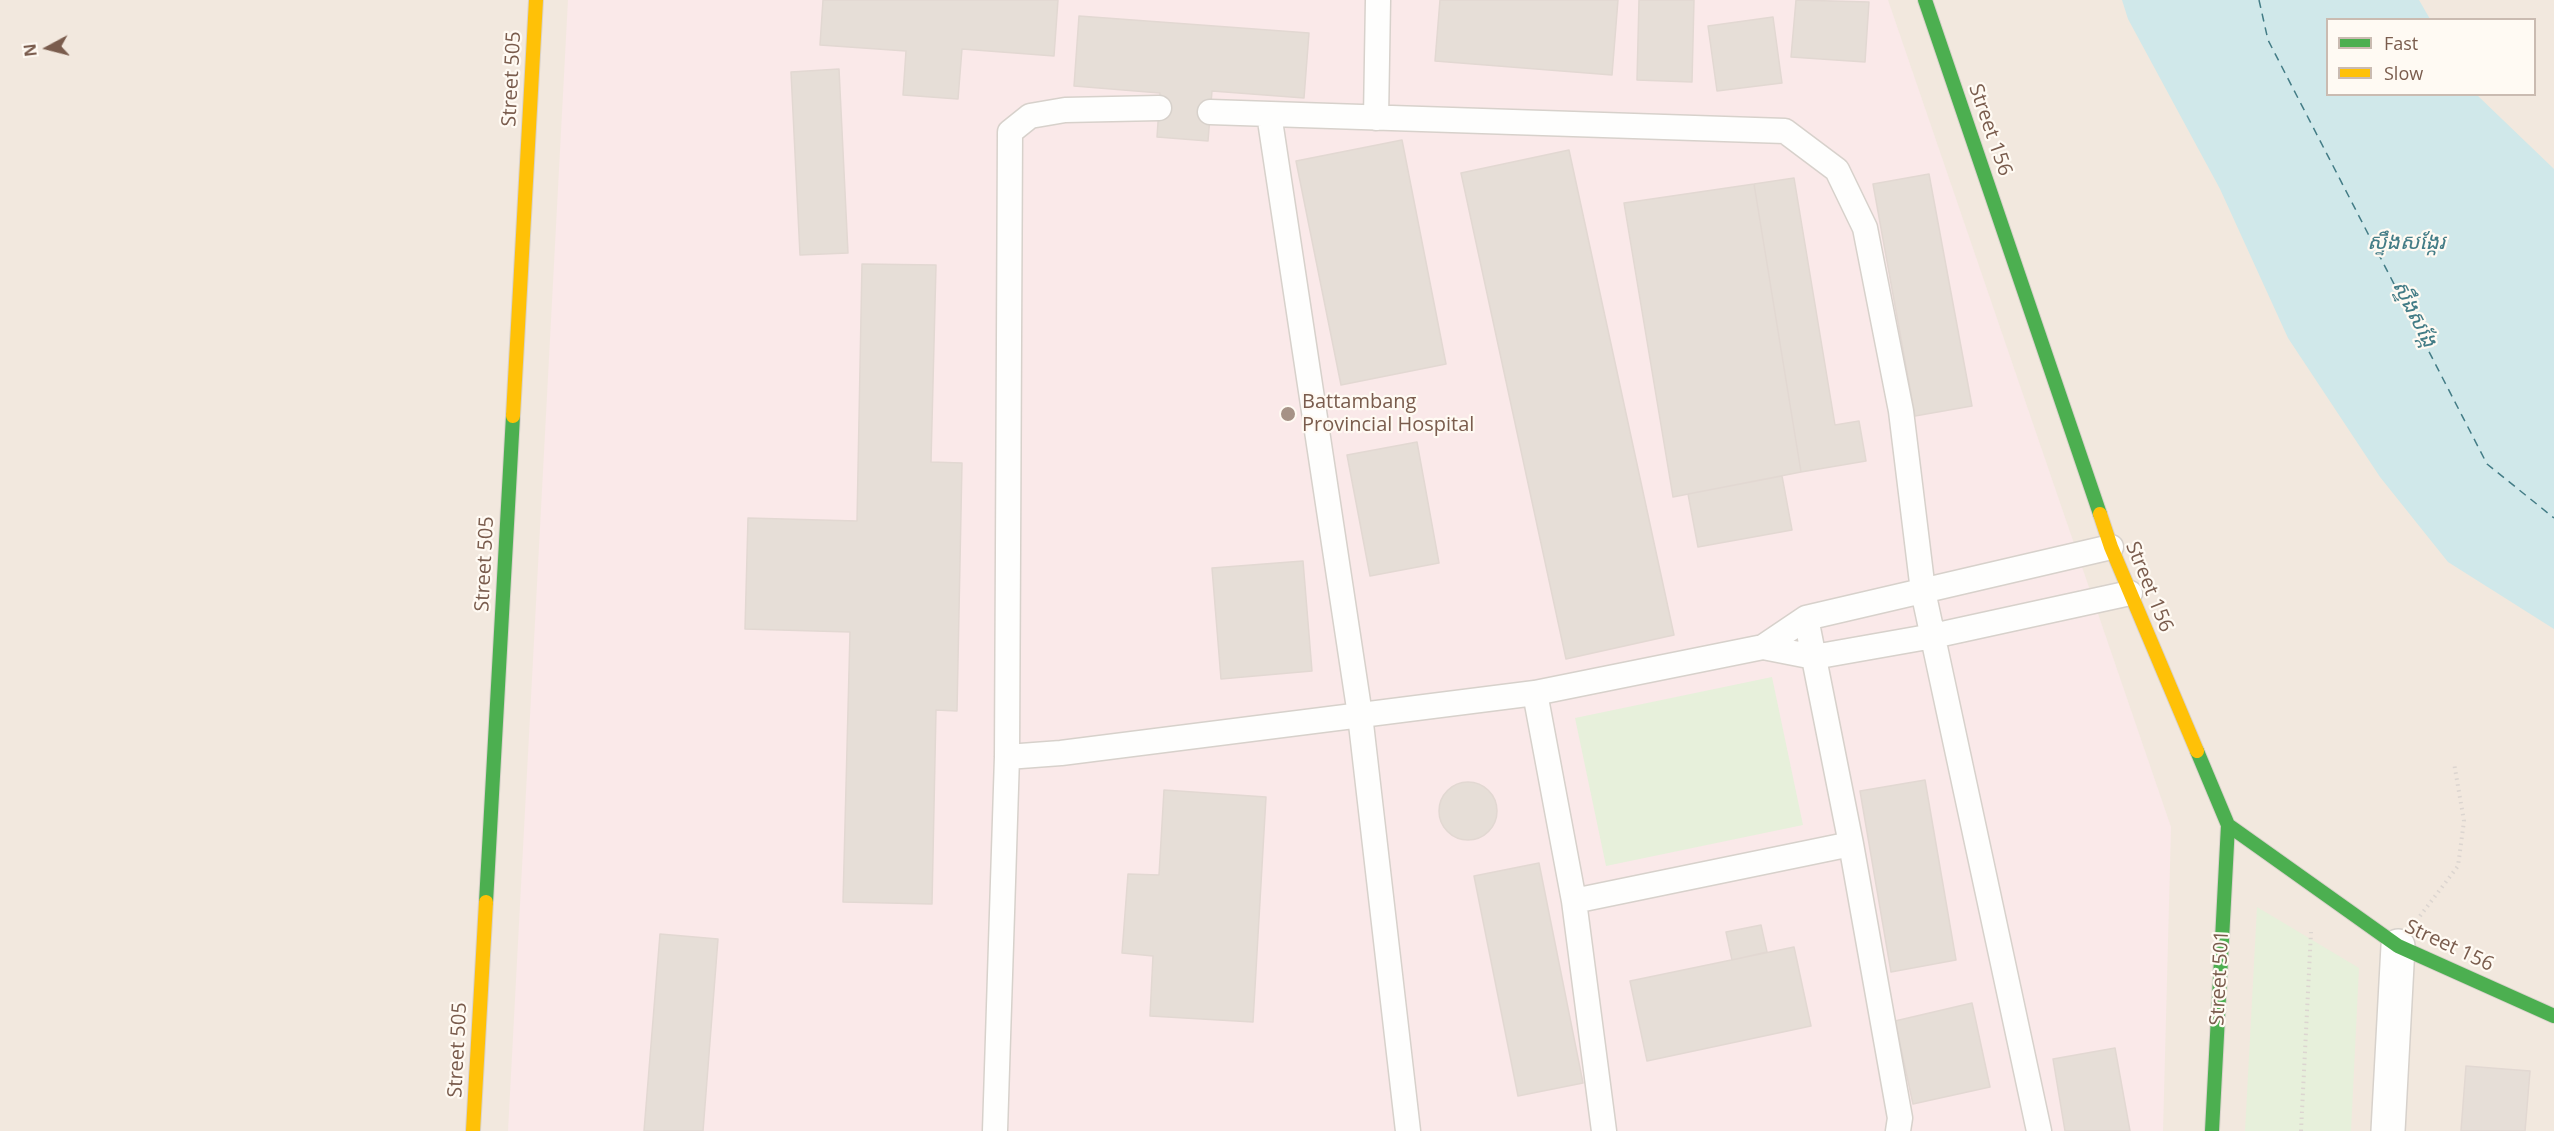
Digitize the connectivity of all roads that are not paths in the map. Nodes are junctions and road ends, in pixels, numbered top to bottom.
1 (536, 0) edge
2 (1378, 0) edge
3 (1925, 0) edge
4 (1159, 108) dead end
5 (1210, 112) dead end
6 (1269, 114) junction
7 (1376, 118) junction
8 (2111, 547) junction
9 (1923, 591) junction
10 (2130, 593) junction
11 (1806, 618) junction
12 (1933, 636) junction
13 (1763, 647) junction
14 (1814, 657) junction
15 (1535, 693) junction
16 (1360, 715) junction
17 (1007, 756) junction
18 (2228, 825) junction
19 (1851, 844) junction
20 (1574, 901) junction
21 (2397, 946) junction
22 (2554, 1016) edge
23 (473, 1131) edge
24 (995, 1131) edge
25 (1407, 1131) edge
26 (1604, 1131) edge
27 (1898, 1131) edge
28 (2039, 1131) edge
29 (2212, 1131) edge
30 (2388, 1131) edge

1 - 23 street, Street 505
2 - 7 lane
3 - 8 street, Street 156
4 - 17 lane
5 - 6 lane
6 - 7 lane
6 - 16 lane
7 - 9 lane
8 - 9 lane
8 - 10 street, Street 156
9 - 11 lane
9 - 12 lane
10 - 12 lane
10 - 18 street, Street 156
11 - 13 lane
11 - 14 lane
12 - 14 lane
12 - 28 lane
13 - 14 lane
13 - 15 lane
14 - 19 lane
15 - 16 lane
15 - 20 lane
16 - 17 lane
16 - 25 lane
17 - 24 lane
18 - 21 street, Street 156
18 - 29 street, Street 501
19 - 20 lane
19 - 27 lane
20 - 26 lane
21 - 22 street, Street 156
21 - 30 street

